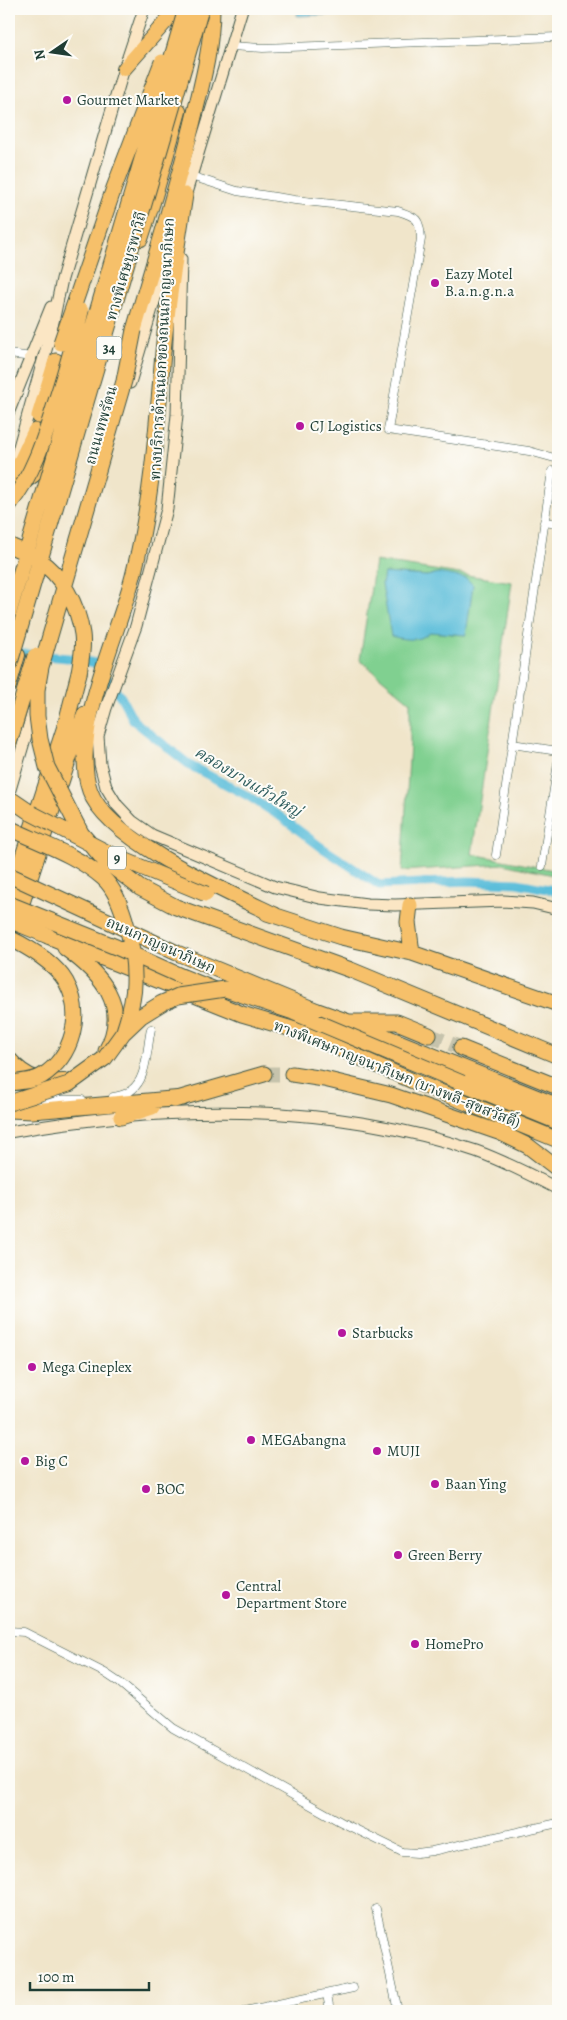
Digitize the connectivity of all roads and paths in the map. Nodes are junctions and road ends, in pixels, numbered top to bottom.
1 (144, 9) edge
2 (176, 9) edge
3 (184, 9) edge
4 (201, 9) edge
5 (207, 9) edge
6 (212, 9) edge
7 (242, 9) edge
8 (558, 37) edge
9 (231, 46) junction
10 (124, 69) junction
11 (191, 176) junction
12 (186, 195) junction
13 (90, 258) junction
14 (62, 279) junction
15 (134, 330) junction
16 (61, 343) dead end
17 (9, 354) edge
18 (32, 357) junction
19 (56, 361) dead end
20 (9, 412) edge
21 (558, 459) edge
22 (50, 463) junction
23 (552, 471) dead end
24 (9, 483) edge
25 (9, 487) edge
26 (9, 494) edge
27 (9, 505) edge
28 (544, 522) junction
29 (558, 524) edge
30 (9, 546) edge
31 (9, 603) edge
32 (9, 612) edge
33 (9, 666) edge
34 (9, 686) edge
35 (95, 695) junction
36 (9, 743) edge
37 (512, 744) junction
38 (558, 751) edge
39 (558, 763) edge
40 (9, 793) edge
41 (9, 798) edge
42 (9, 807) edge
43 (31, 813) junction
44 (9, 828) edge
45 (496, 856) dead end
46 (542, 866) dead end
47 (9, 875) edge
48 (9, 899) edge
49 (9, 904) edge
50 (410, 905) junction
51 (558, 909) edge
52 (275, 915) junction
53 (9, 920) edge
54 (48, 936) junction
55 (9, 938) edge
56 (9, 943) edge
57 (412, 953) junction
58 (181, 983) junction
59 (557, 1002) edge
60 (316, 1010) joint
61 (350, 1022) junction
62 (151, 1029) dead end
63 (123, 1032) junction
64 (430, 1035) tunnel mouth
65 (461, 1048) tunnel mouth
66 (558, 1056) edge
67 (9, 1059) edge
68 (264, 1074) tunnel mouth
69 (292, 1074) tunnel mouth
70 (9, 1083) edge
71 (558, 1087) edge
72 (9, 1098) edge
73 (183, 1098) junction
74 (9, 1103) edge
75 (558, 1106) edge
76 (9, 1110) edge
77 (121, 1117) junction
78 (558, 1122) edge
79 (9, 1132) edge
80 (558, 1140) edge
81 (558, 1169) edge
82 (558, 1189) edge
83 (9, 1631) edge
84 (558, 1823) edge
85 (376, 1909) dead end
86 (353, 1988) dead end
87 (327, 1994) junction
88 (283, 2008) edge
89 (250, 2011) edge
90 (330, 2011) edge
91 (398, 2011) edge

1 - 10 main road
2 - 10 highway
3 - 13 highway, bridge
3 - 22 highway, 34
3 - 32 highway, ทางพิเศษบูรพาวิถี, bridge
4 - 33 highway, ทางพิเศษบูรพาวิถี, bridge
5 - 34 highway, ถนนเทพรัตน / 34
6 - 15 highway
7 - 9 main road, ถนนเทพรัตน / 34
8 - 9 street
9 - 11 main road, ถนนเทพรัตน / 34
10 - 14 main road
11 - 12 main road, ถนนเทพรัตน / 34
11 - 21 street
12 - 35 highway
12 - 40 main road, ถนนเทพรัตน / 34
12 - 50 main road, ทางบริการด้านนอกของถนนกาญจนาภิเษก
13 - 16 highway, bridge
13 - 27 highway, bridge
14 - 18 main road
14 - 24 main road
15 - 36 highway, bridge
15 - 66 highway, bridge
17 - 18 street
18 - 20 main road
19 - 25 highway
22 - 26 highway
22 - 31 highway, 34
23 - 28 street
28 - 29 street
28 - 37 street
30 - 48 highway, bridge
35 - 52 highway
35 - 56 highway
37 - 38 street
37 - 45 street
39 - 46 street
41 - 43 highway
42 - 43 highway, 9
43 - 52 highway, 9, bridge
44 - 63 highway, bridge
47 - 60 highway, ถนนกาญจนาภิเษก, bridge
49 - 58 highway, bridge
50 - 51 main road, ทางบริการด้านนอกของถนนกาญจนาภิเษก
50 - 57 highway
52 - 57 highway
53 - 54 highway, bridge
54 - 58 highway
54 - 67 highway
55 - 70 highway, bridge
57 - 59 highway
58 - 80 highway, ทางพิเศษกาญจนาภิเษก (บางพลี-สุขสวัสดิ์)
60 - 61 highway, ทางพิเศษกาญจนาภิเษก (บางพลี-สุขสวัสดิ์)
61 - 64 highway, ทางพิเศษกาญจนาภิเษก (บางพลี-สุขสวัสดิ์)
61 - 75 highway
62 - 72 street
63 - 74 highway, bridge
63 - 78 highway, ทางพิเศษกาญจนาภิเษก (บางพลี-สุขสวัสดิ์), bridge
65 - 71 highway
68 - 73 highway
69 - 81 highway
73 - 76 highway
73 - 77 highway
77 - 79 main road
77 - 82 main road
83 - 84 street
85 - 91 street
86 - 87 street
87 - 88 street
87 - 90 street
88 - 89 street

